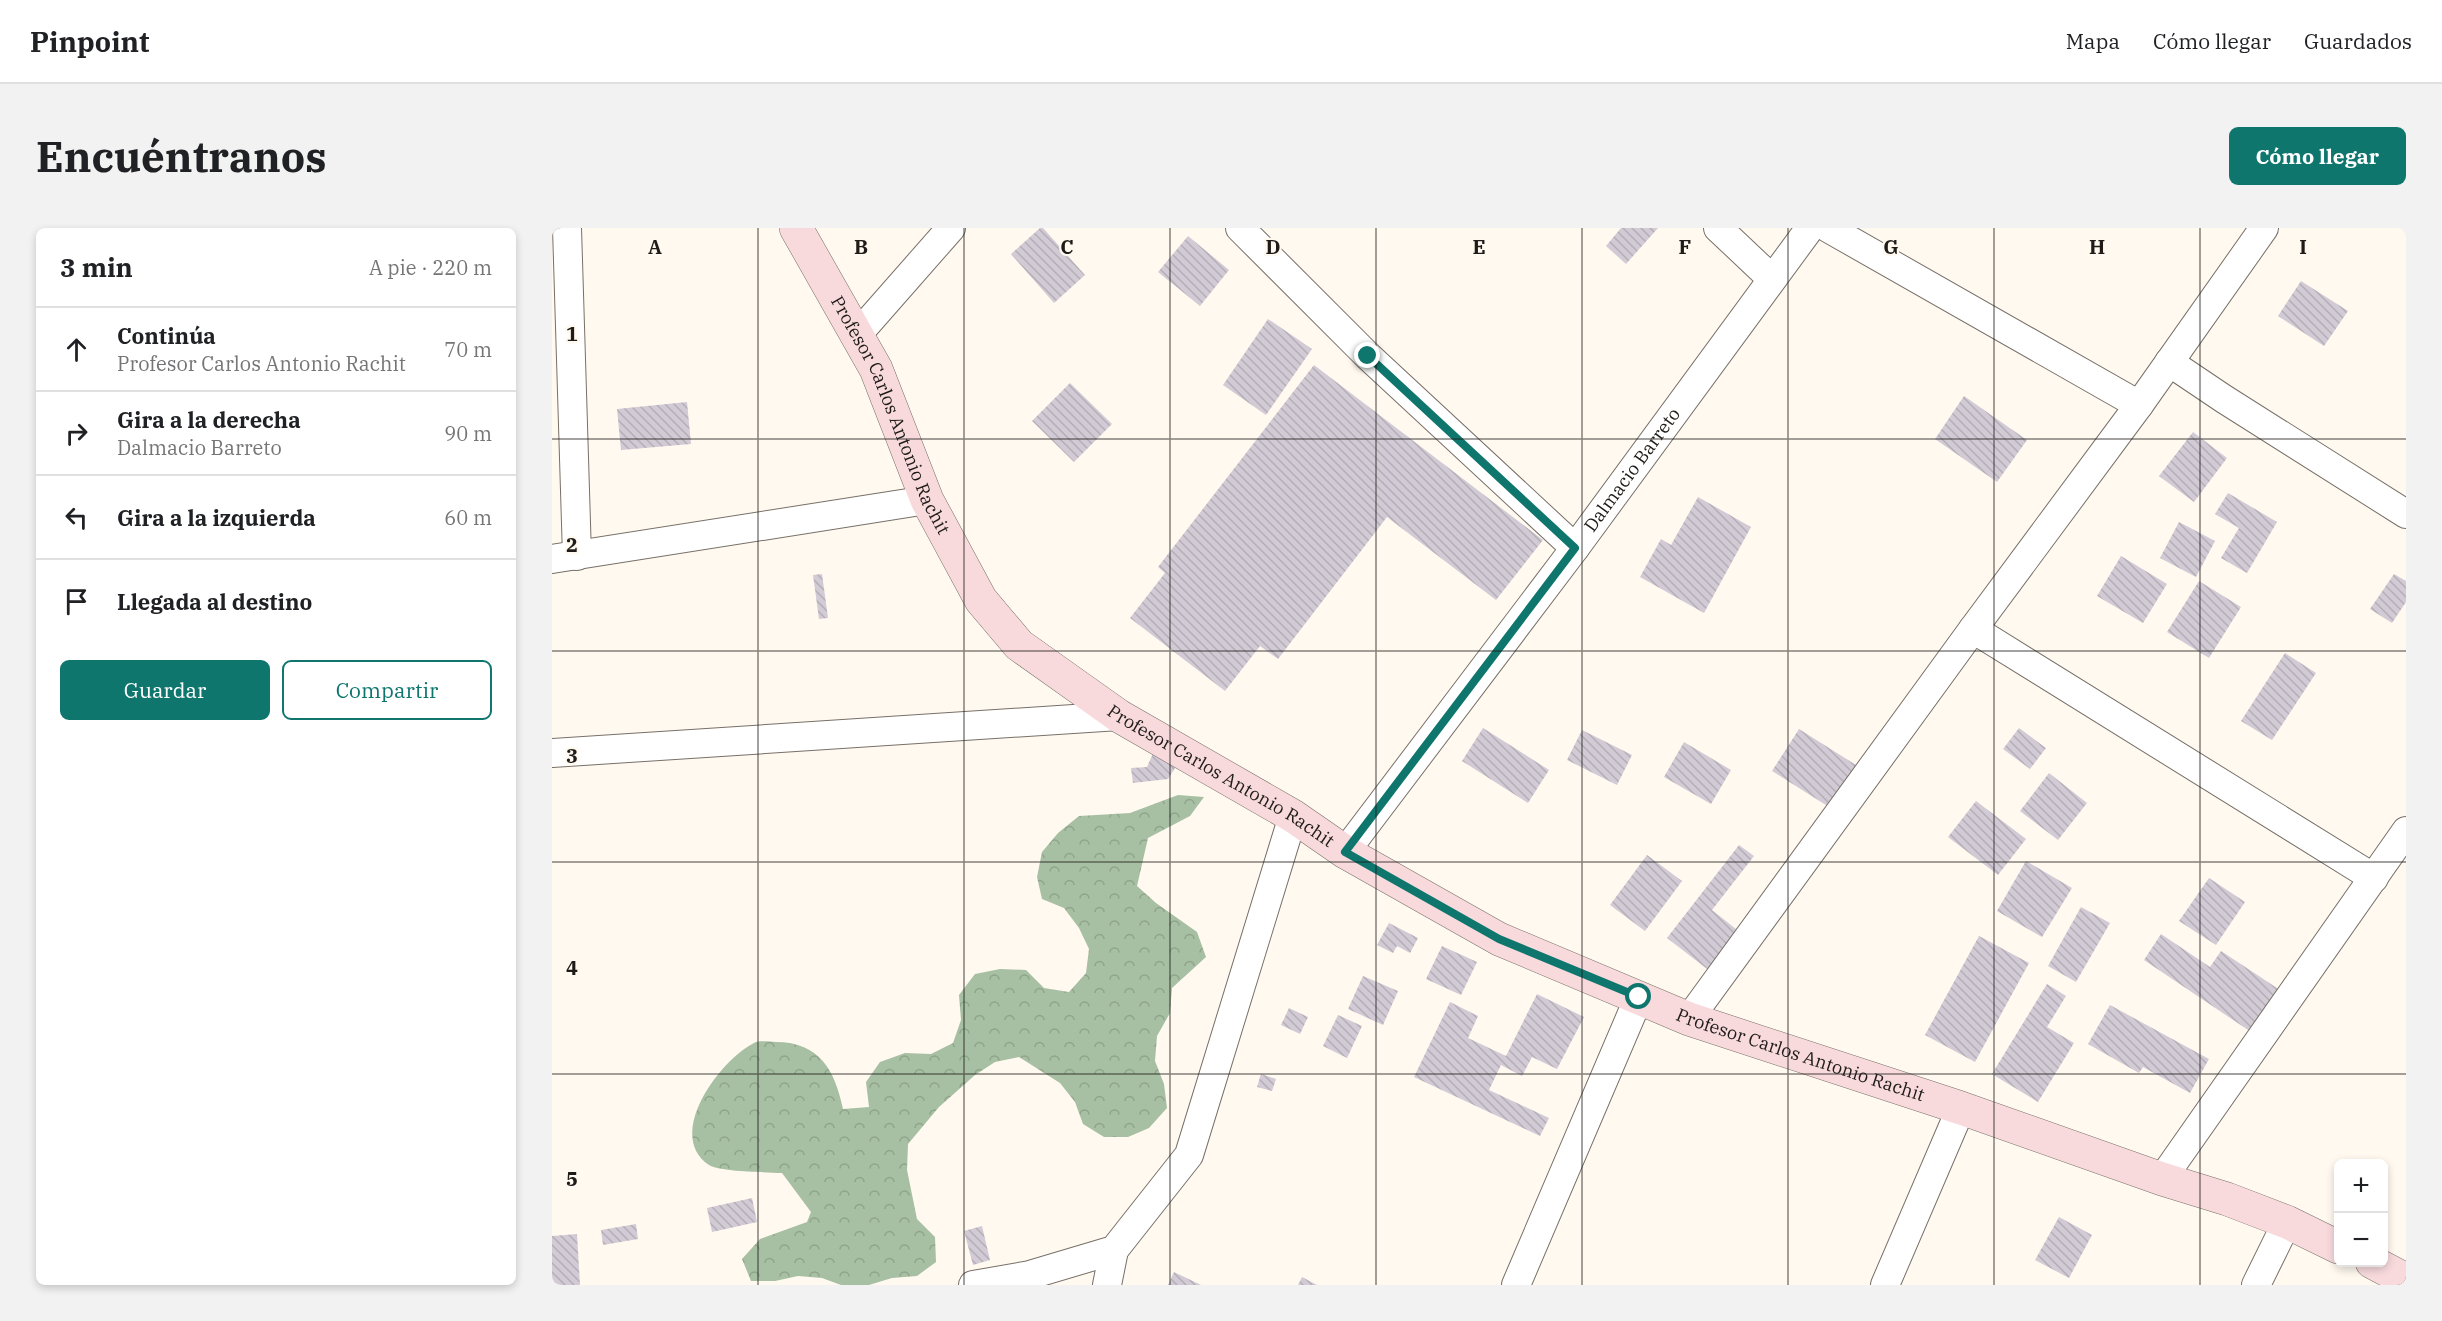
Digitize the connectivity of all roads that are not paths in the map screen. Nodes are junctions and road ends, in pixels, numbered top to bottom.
1 (567, 228) edge
2 (796, 228) edge
3 (951, 228) edge
4 (1240, 228) edge
5 (1718, 228) edge
6 (1809, 228) edge
7 (1828, 228) edge
8 (2264, 228) edge
9 (1772, 279) junction
10 (561, 327) edge
11 (857, 335) junction
12 (2169, 362) junction
13 (2139, 405) junction
14 (927, 500) junction
15 (2406, 514) edge
16 (1575, 548) junction
17 (564, 557) edge
18 (1973, 629) junction
19 (1119, 716) junction
20 (552, 753) edge
21 (1293, 816) junction
22 (2406, 831) edge
23 (1345, 852) junction
24 (2373, 878) junction
25 (1639, 997) junction
26 (1689, 1019) junction
27 (1961, 1108) junction
28 (2162, 1179) junction
29 (2287, 1222) junction
30 (2334, 1245) edge
31 (1114, 1250) junction
32 (2380, 1267) edge
33 (2406, 1280) edge
34 (973, 1285) edge
35 (1107, 1285) edge
36 (1516, 1285) edge
37 (1885, 1285) edge
38 (2256, 1285) edge

1 - 10 street
2 - 11 main road, Profesor Carlos Antonio Rachit
3 - 11 street
4 - 16 street
5 - 9 street
6 - 9 street, Dalmacio Barreto
7 - 13 street
8 - 12 street
9 - 16 street, Dalmacio Barreto
10 - 17 street
11 - 14 main road, Profesor Carlos Antonio Rachit
12 - 13 street
12 - 15 street
13 - 18 street
14 - 17 street
14 - 19 main road, Profesor Carlos Antonio Rachit
16 - 23 street, Dalmacio Barreto
18 - 24 street
18 - 26 street
19 - 20 street
19 - 21 main road, Profesor Carlos Antonio Rachit
21 - 23 main road, Profesor Carlos Antonio Rachit
21 - 31 street
22 - 24 street
23 - 25 main road, Profesor Carlos Antonio Rachit
24 - 28 street
25 - 26 main road, Profesor Carlos Antonio Rachit
25 - 36 street
26 - 27 main road, Profesor Carlos Antonio Rachit
27 - 28 main road, Profesor Carlos Antonio Rachit
27 - 37 street
28 - 29 main road, Profesor Carlos Antonio Rachit
29 - 30 main road, Profesor Carlos Antonio Rachit
29 - 38 street
31 - 34 street
31 - 35 street
32 - 33 main road

